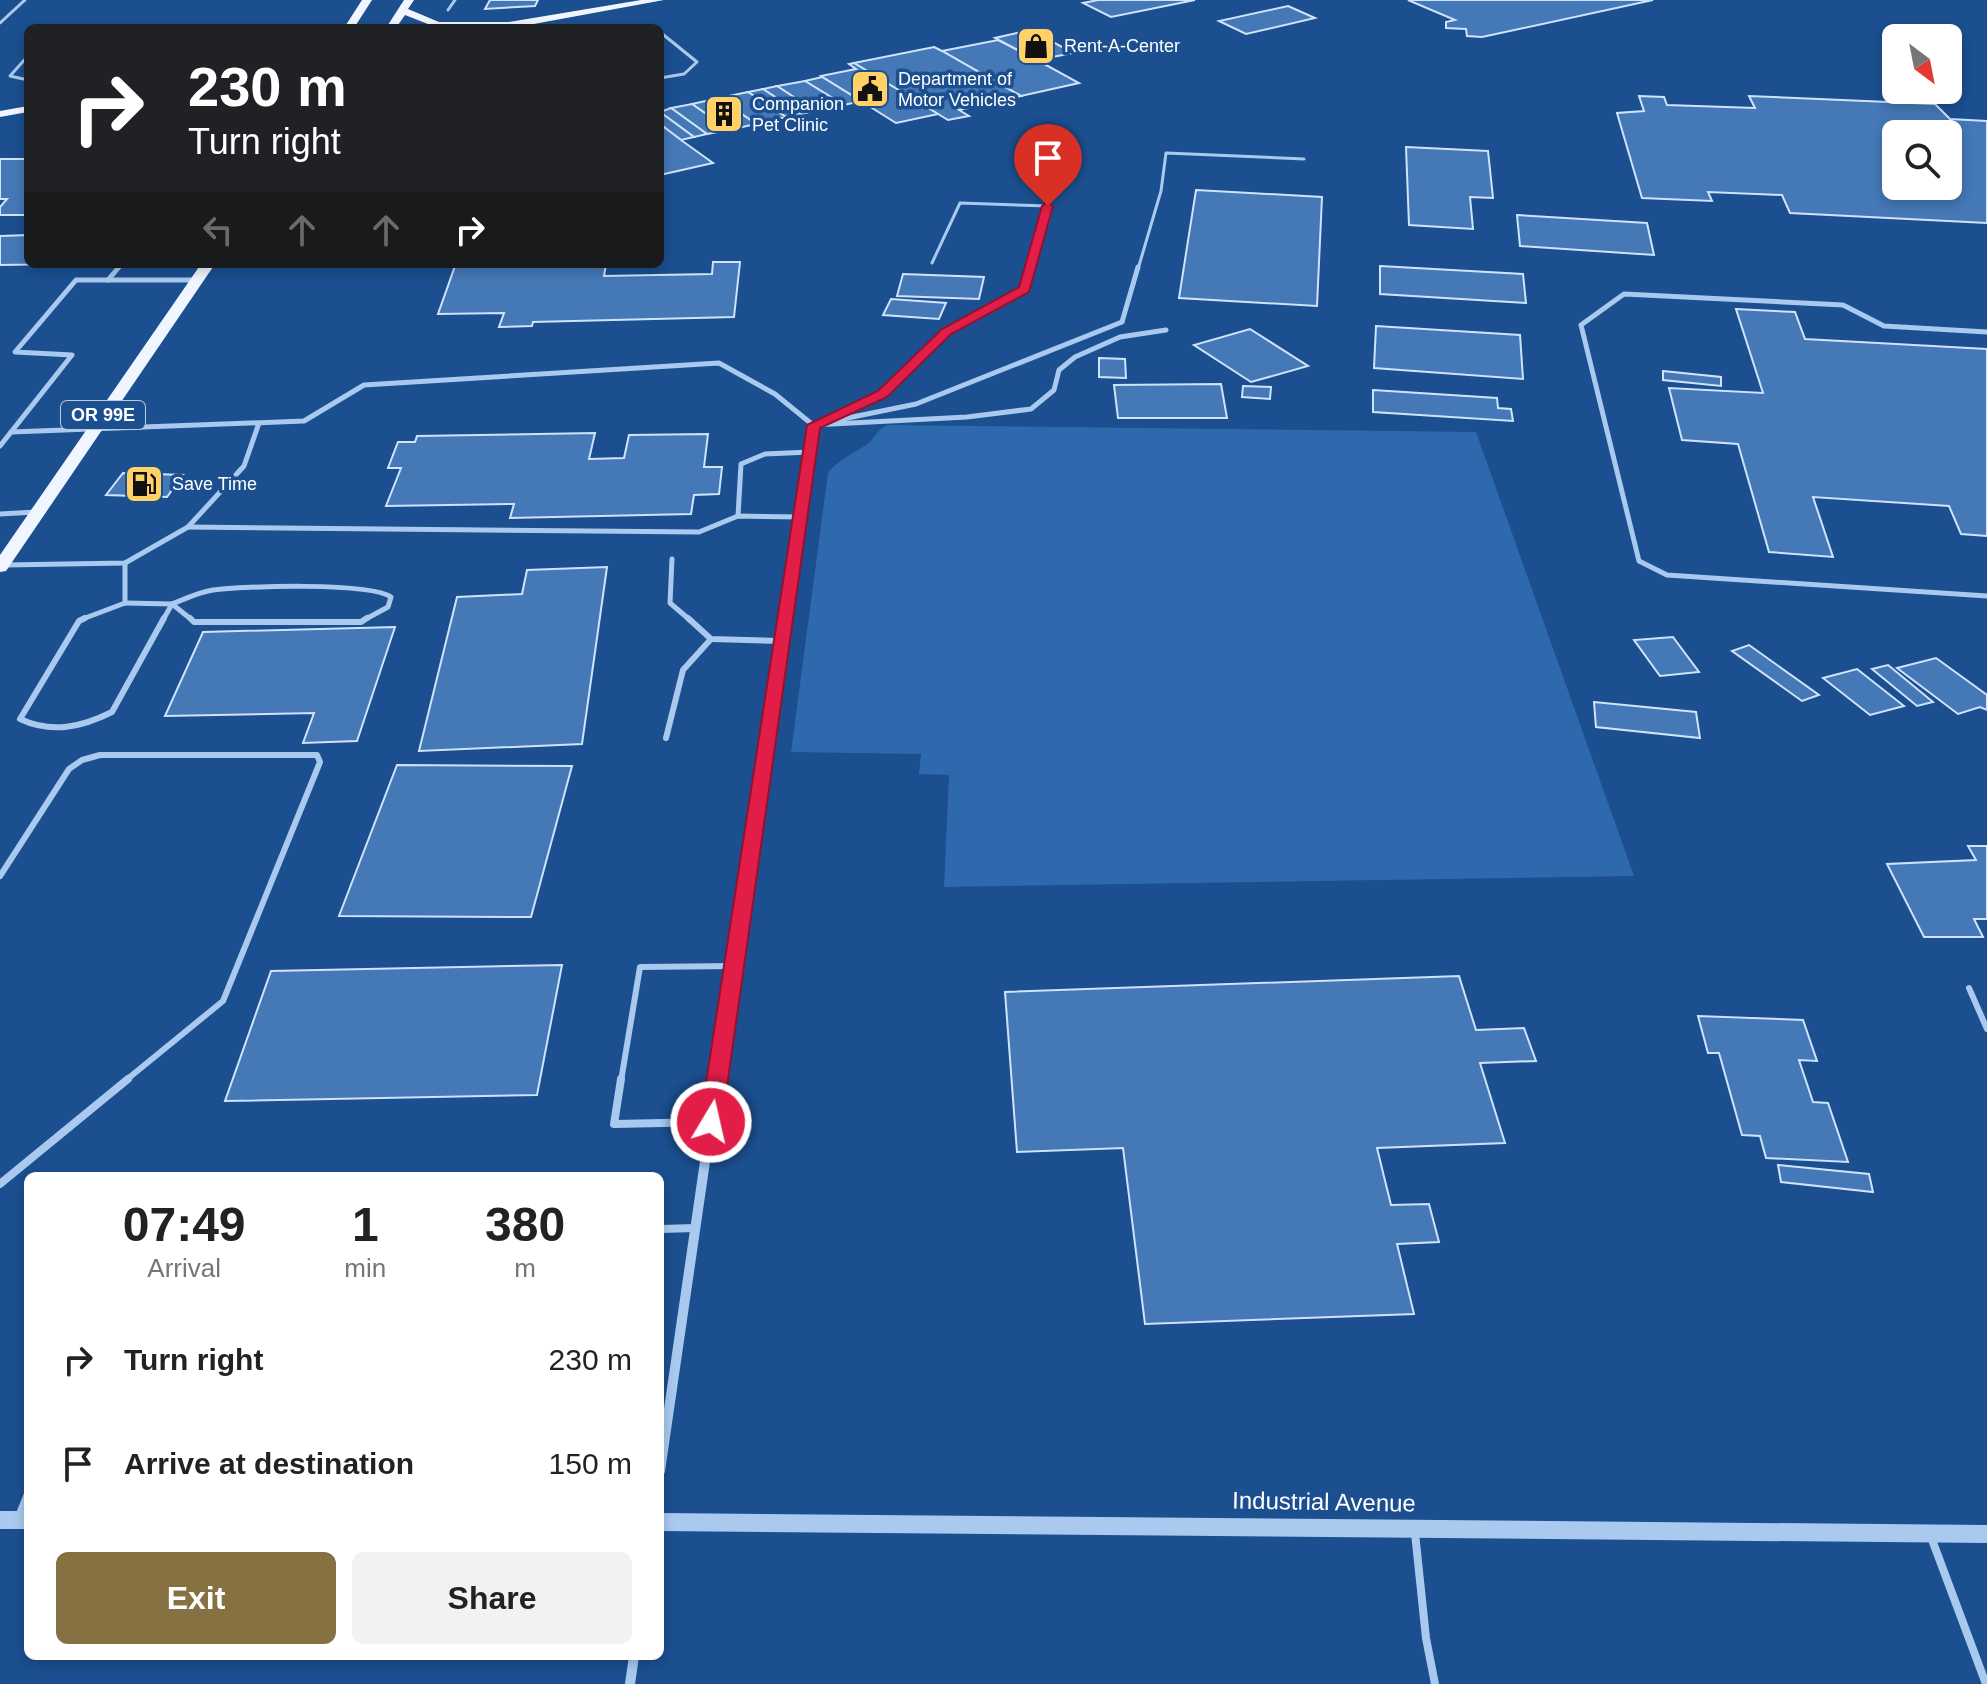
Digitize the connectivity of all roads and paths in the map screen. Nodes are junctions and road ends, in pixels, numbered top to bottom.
1 (25, 0) edge
2 (367, 0) edge
3 (455, 0) edge
4 (659, 0) edge
5 (604, 4) edge
6 (406, 5) edge
7 (448, 10) dead end
8 (0, 23) edge
9 (521, 23) junction
10 (352, 24) edge
11 (394, 24) edge
12 (436, 24) edge
13 (480, 24) edge
14 (515, 24) edge
15 (664, 35) edge
16 (24, 60) edge
17 (664, 77) edge
18 (24, 79) edge
19 (24, 110) edge
20 (0, 114) edge
21 (1304, 159) dead end
22 (932, 263) dead end
23 (118, 268) edge
24 (205, 268) edge
25 (108, 280) junction
26 (197, 280) junction
27 (1166, 330) dead end
28 (1987, 332) edge
29 (259, 423) junction
30 (813, 425) junction
31 (94, 428) junction
32 (11, 432) junction
33 (0, 446) edge
34 (810, 452) junction
35 (36, 512) junction
36 (0, 514) edge
37 (738, 516) junction
38 (801, 517) junction
39 (188, 527) junction
40 (672, 559) dead end
41 (125, 563) junction
42 (1, 566) edge
43 (1987, 596) edge
44 (125, 603) junction
45 (172, 604) junction
46 (711, 639) junction
47 (780, 641) junction
48 (666, 738) dead end
49 (0, 876) edge
50 (734, 966) junction
51 (1969, 988) dead end
52 (1987, 1029) edge
53 (711, 1122) junction
54 (0, 1184) edge
55 (696, 1228) junction
56 (664, 1229) edge
57 (664, 1444) edge
58 (24, 1502) edge
59 (15, 1520) edge
60 (664, 1522) edge
61 (1415, 1529) junction
62 (1929, 1534) junction
63 (1987, 1534) edge
64 (633, 1660) edge
65 (630, 1684) edge
66 (1435, 1684) edge
67 (1986, 1684) edge

1 - 8 lane
2 - 10 main road
3 - 7 lane
4 - 5 main road
5 - 9 main road
6 - 11 main road
6 - 12 main road
9 - 13 main road
9 - 14 main road
15 - 17 lane
16 - 18 lane
19 - 20 main road
21 - 30 lane
22 - 30 lane
23 - 25 lane
24 - 26 main road, OR 99E
25 - 26 lane
25 - 32 lane
26 - 31 main road, OR 99E
27 - 30 lane
28 - 43 lane
29 - 30 lane
29 - 31 lane
29 - 39 lane
30 - 34 street
31 - 32 lane
31 - 35 main road, OR 99E
32 - 33 lane
34 - 37 lane
34 - 38 street
35 - 36 lane
35 - 42 main road, OR 99E
37 - 38 lane
37 - 39 lane
38 - 47 street
39 - 41 lane
40 - 46 lane
41 - 42 lane
41 - 44 lane
44 - 45 lane
44 - 45 lane
45 - 45 lane
46 - 47 lane
46 - 48 lane
47 - 50 street
49 - 54 lane
50 - 53 street
50 - 53 lane
51 - 52 lane
53 - 55 street
55 - 56 lane
55 - 57 street
58 - 59 lane
60 - 61 street, Industrial Avenue
61 - 62 street, Industrial Avenue
61 - 66 lane
62 - 63 street, Industrial Avenue
62 - 67 lane
64 - 65 street

